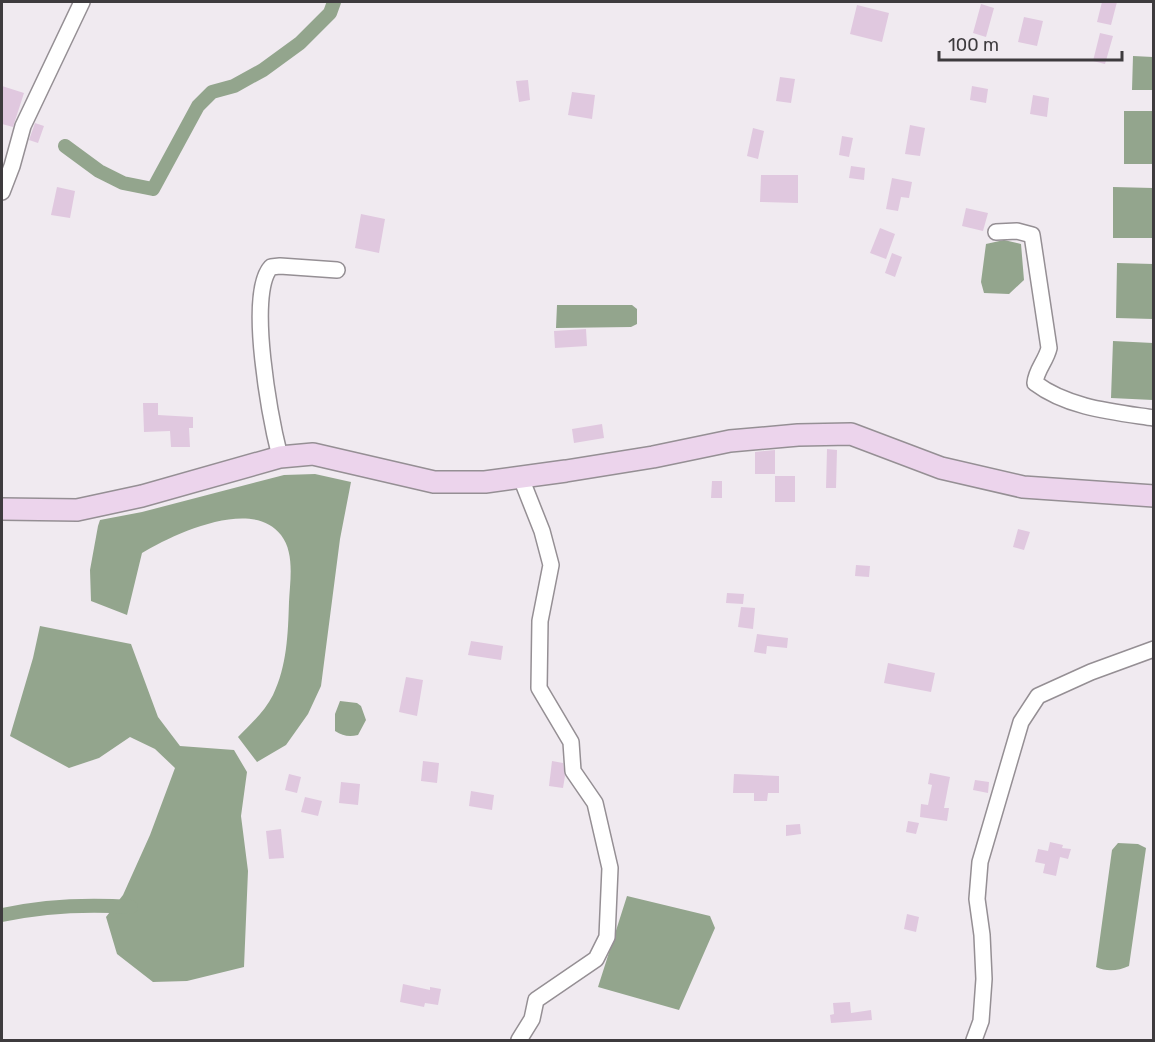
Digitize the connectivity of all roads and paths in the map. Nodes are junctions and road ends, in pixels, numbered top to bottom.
1 (81, 2) edge
2 (2, 192) edge
3 (996, 232) dead end
4 (337, 270) dead end
5 (1154, 418) edge
6 (280, 457) junction
7 (521, 478) junction
8 (1154, 496) edge
9 (2, 509) edge
10 (1154, 649) edge
11 (519, 1041) edge
12 (974, 1041) edge

1 - 2 street
3 - 5 street
4 - 6 street
6 - 7 street
6 - 9 street
7 - 8 street
7 - 11 street
10 - 12 street

